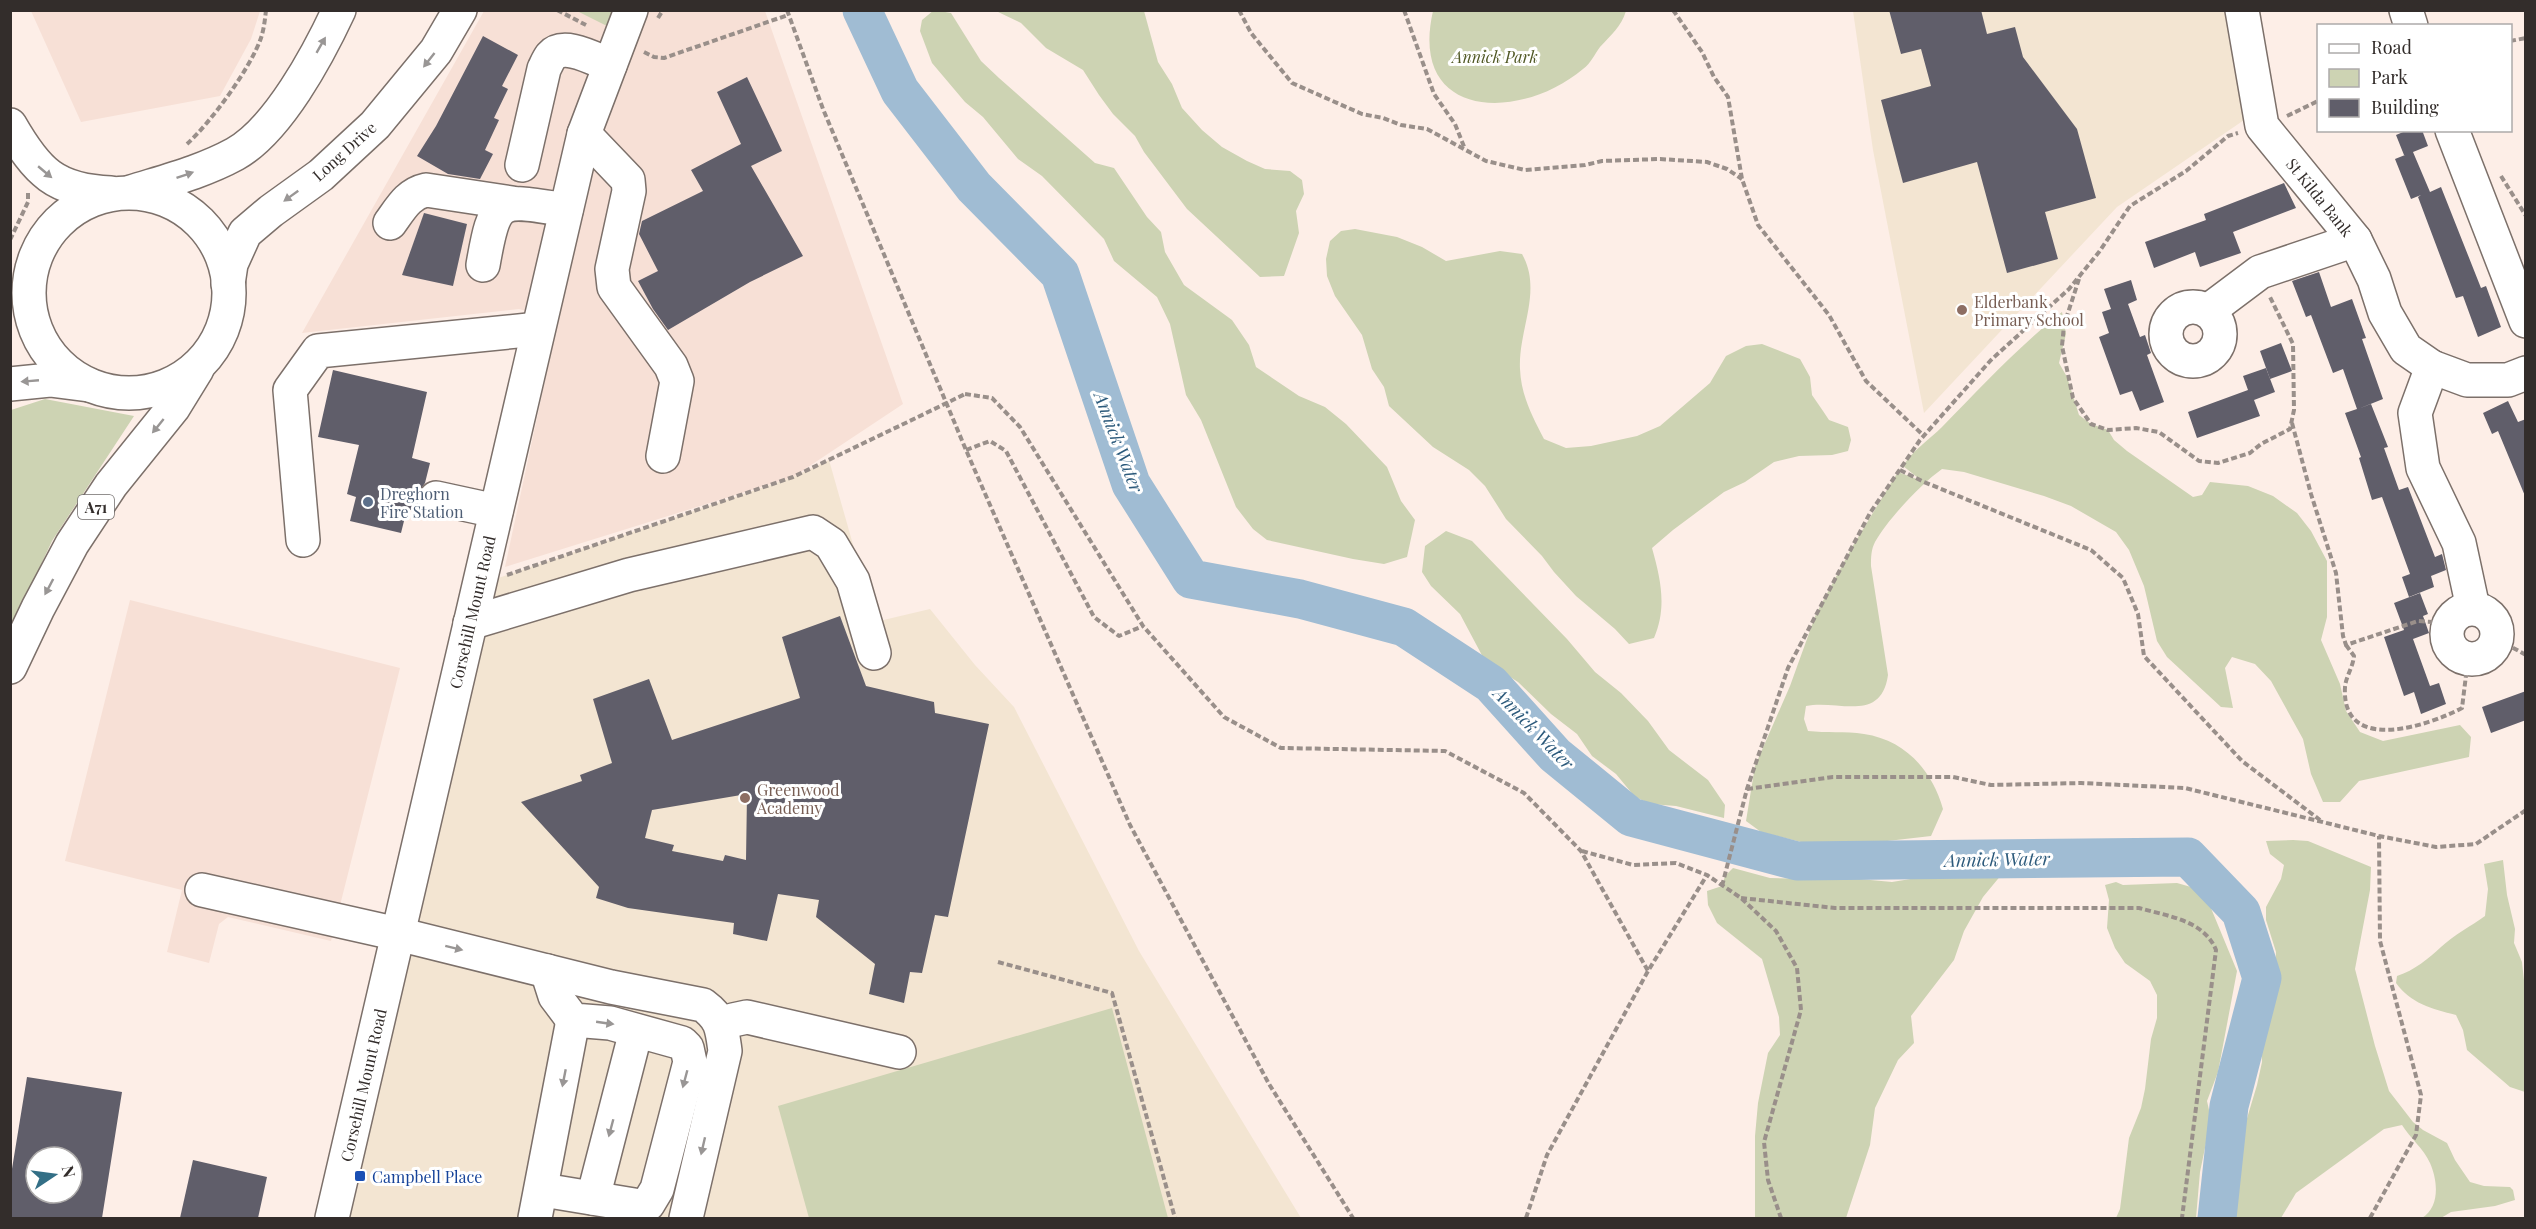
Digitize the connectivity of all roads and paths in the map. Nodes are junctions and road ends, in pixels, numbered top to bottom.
1 (266, 10) edge
2 (339, 10) edge
3 (460, 10) edge
4 (557, 10) edge
5 (631, 10) edge
6 (1239, 10) edge
7 (1404, 10) edge
8 (1673, 10) edge
9 (2242, 10) edge
10 (788, 13) edge
11 (615, 54) junction
12 (10, 125) edge
13 (2262, 126) junction
14 (2453, 132) edge
15 (584, 134) junction
16 (181, 150) dead end
17 (1466, 150) junction
18 (522, 165) dead end
19 (2497, 171) dead end
20 (1742, 179) junction
21 (22, 184) dead end
22 (125, 193) junction
23 (512, 203) junction
24 (566, 210) junction
25 (2526, 216) edge
26 (390, 223) dead end
27 (10, 240) edge
28 (2355, 240) junction
29 (483, 265) dead end
30 (2260, 272) junction
31 (2080, 275) junction
32 (228, 285) junction
33 (20, 308) edge
34 (2208, 311) dead end
35 (2526, 321) edge
36 (538, 329) junction
37 (203, 360) junction
38 (2432, 367) junction
39 (2526, 374) edge
40 (10, 384) edge
41 (91, 385) junction
42 (2292, 422) junction
43 (1924, 436) junction
44 (966, 450) junction
45 (663, 456) dead end
46 (1900, 470) junction
47 (436, 498) dead end
48 (496, 511) junction
49 (303, 540) dead end
50 (478, 585) junction
51 (2461, 616) junction
52 (470, 623) junction
53 (1143, 626) junction
54 (2497, 639) junction
55 (2346, 645) junction
56 (874, 652) dead end
57 (2526, 655) edge
58 (2468, 659) junction
59 (10, 667) edge
60 (1747, 789) junction
61 (2526, 810) edge
62 (2323, 822) junction
63 (2379, 836) junction
64 (1581, 851) junction
65 (1707, 875) junction
66 (1722, 886) junction
67 (202, 890) dead end
68 (1741, 898) junction
69 (398, 934) junction
70 (998, 962) dead end
71 (547, 971) junction
72 (1648, 971) junction
73 (673, 1000) junction
74 (573, 1020) junction
75 (722, 1027) junction
76 (650, 1034) junction
77 (899, 1052) dead end
78 (593, 1198) junction
79 (539, 1204) edge
80 (332, 1218) edge
81 (686, 1218) edge
82 (1175, 1218) edge
83 (1353, 1218) edge
84 (1526, 1218) edge
85 (1781, 1218) edge
86 (2182, 1218) edge
87 (2370, 1218) edge

1 - 16 path
22 -> 2 main road
3 -> 32 main road, Long Drive
4 - 11 path
5 - 11 main road, Corsehill Mount Road
6 - 17 path
7 - 17 path
8 - 20 path
9 - 13 main road, St Kilda Bank
10 - 11 path
10 - 44 path
11 - 15 main road, Corsehill Mount Road
11 - 18 main road
12 -> 22 main road
13 - 28 main road, St Kilda Bank
13 - 31 path
14 - 35 main road
15 - 24 main road, Corsehill Mount Road
15 - 45 main road
17 - 20 path
19 - 25 path
20 - 43 path
21 - 27 path
22 - 32 main road
22 - 33 main road
23 - 24 main road
23 - 26 main road
23 - 29 main road
24 - 36 main road, Corsehill Mount Road
28 - 30 main road
28 - 38 main road, St Kilda Bank
30 - 34 main road
30 - 42 path
31 - 42 path
31 - 43 path
32 - 37 main road
33 - 41 main road
36 - 48 main road, Corsehill Mount Road
36 - 49 main road
37 - 41 main road
37 -> 59 main road, A71
38 - 39 main road, St Kilda Bank
38 - 51 main road
41 -> 40 main road
42 - 55 path
43 - 46 path
44 - 53 path
44 - 83 path
46 - 60 path
46 - 62 path
47 - 48 main road
48 - 50 main road, Corsehill Mount Road
50 - 52 main road, Corsehill Mount Road
50 - 53 path, bridge
51 - 54 main road
51 - 55 path
51 - 58 main road
52 - 56 main road
52 - 69 main road, Corsehill Mount Road
53 - 64 path
54 - 57 path
54 - 58 main road
55 - 58 path
60 - 62 path
60 - 66 path
61 - 63 path
62 - 63 path
63 - 87 path
64 - 65 path
64 - 72 path
65 - 66 path
65 - 72 path
66 - 68 path
67 - 69 main road
68 - 85 path
68 - 86 path
69 -> 71 main road
69 - 80 main road, Corsehill Mount Road
70 - 82 path
71 - 73 main road
71 - 74 main road
72 - 84 path
73 - 75 main road
73 - 76 main road
74 -> 76 main road
74 -> 79 main road
75 - 77 main road
75 -> 81 main road
76 -> 78 main road
76 -> 78 main road
78 - 79 main road

